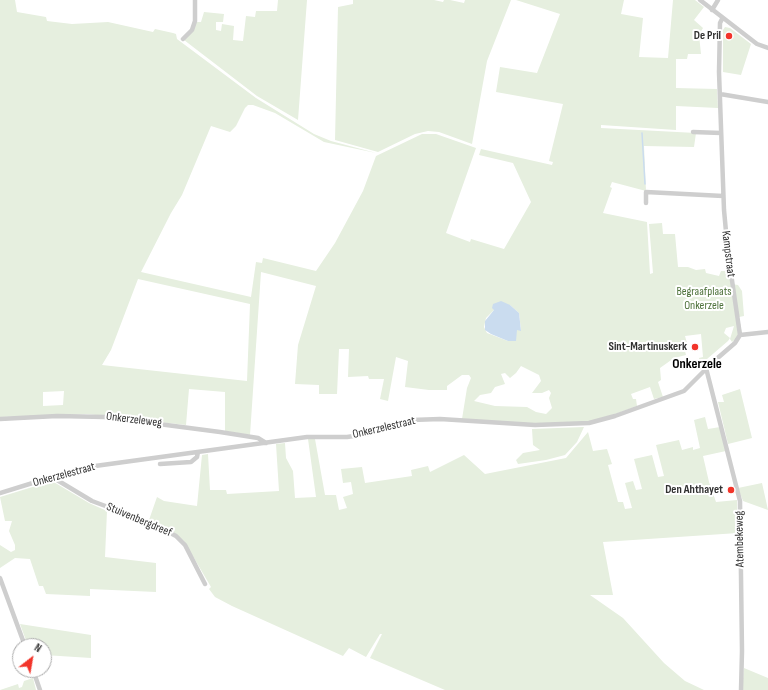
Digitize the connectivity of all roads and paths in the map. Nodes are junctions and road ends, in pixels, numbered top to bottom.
1 (195, 0) edge
2 (700, 0) edge
3 (718, 0) edge
4 (712, 10) junction
5 (722, 19) junction
6 (183, 39) dead end
7 (768, 48) edge
8 (720, 94) junction
9 (768, 102) edge
10 (692, 132) dead end
11 (721, 133) junction
12 (723, 196) junction
13 (646, 203) dead end
14 (768, 332) edge
15 (740, 335) junction
16 (706, 368) junction
17 (0, 419) edge
18 (266, 443) junction
19 (198, 452) junction
20 (160, 464) dead end
21 (52, 477) junction
22 (0, 493) edge
23 (0, 578) edge
24 (206, 584) dead end
25 (22, 638) edge
26 (36, 678) edge
27 (40, 690) edge
28 (741, 690) edge

1 - 6 street
2 - 4 street
3 - 4 street
4 - 5 street
5 - 7 street
5 - 8 street, Kampstraat
8 - 9 street
8 - 11 street, Kampstraat
10 - 11 street
11 - 12 street, Kampstraat
12 - 13 street
12 - 15 street, Kampstraat
14 - 15 street
15 - 16 street, Onkerzelestraat
16 - 18 street, Onkerzelestraat
16 - 28 street, Atembekeweg
17 - 18 street, Onkerzeleweg
18 - 19 street, Onkerzelestraat
19 - 20 street
19 - 21 street, Onkerzelestraat
21 - 22 street, Onkerzelestraat
21 - 24 street, Stuivenbergdreef
23 - 25 street
26 - 27 street

